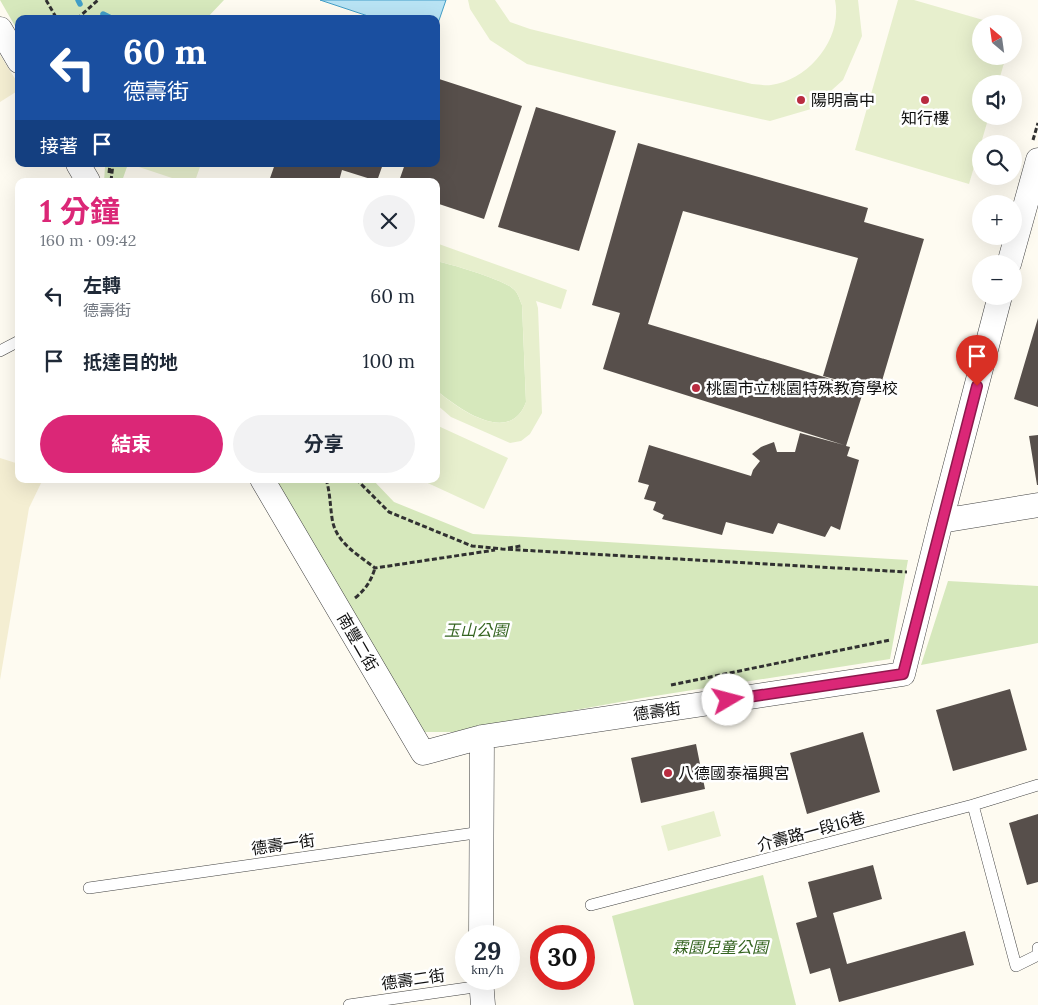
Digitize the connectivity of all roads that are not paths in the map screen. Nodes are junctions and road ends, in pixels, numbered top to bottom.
1 (0, 29) edge
2 (15, 54) edge
3 (1038, 160) edge
4 (80, 167) edge
5 (86, 178) edge
6 (1012, 255) edge
7 (998, 305) edge
8 (15, 342) edge
9 (0, 351) edge
10 (264, 483) edge
11 (1038, 505) edge
12 (941, 521) junction
13 (482, 737) junction
14 (1038, 785) edge
15 (973, 805) junction
16 (482, 832) junction
17 (90, 888) dead end
18 (590, 905) dead end
19 (481, 925) edge
20 (1038, 948) edge
21 (482, 990) edge
22 (349, 1005) edge

1 - 2 street
3 - 6 street
4 - 5 street
7 - 12 street, 德壽街
8 - 9 lane
10 - 13 street, 南豐二街
11 - 12 street
12 - 13 street, 德壽街
13 - 16 street
14 - 15 lane, 介壽路一段16巷
15 - 18 lane, 介壽路一段16巷
15 - 20 lane
16 - 17 lane, 德壽一街
16 - 19 street
21 - 22 lane, 德壽二街

